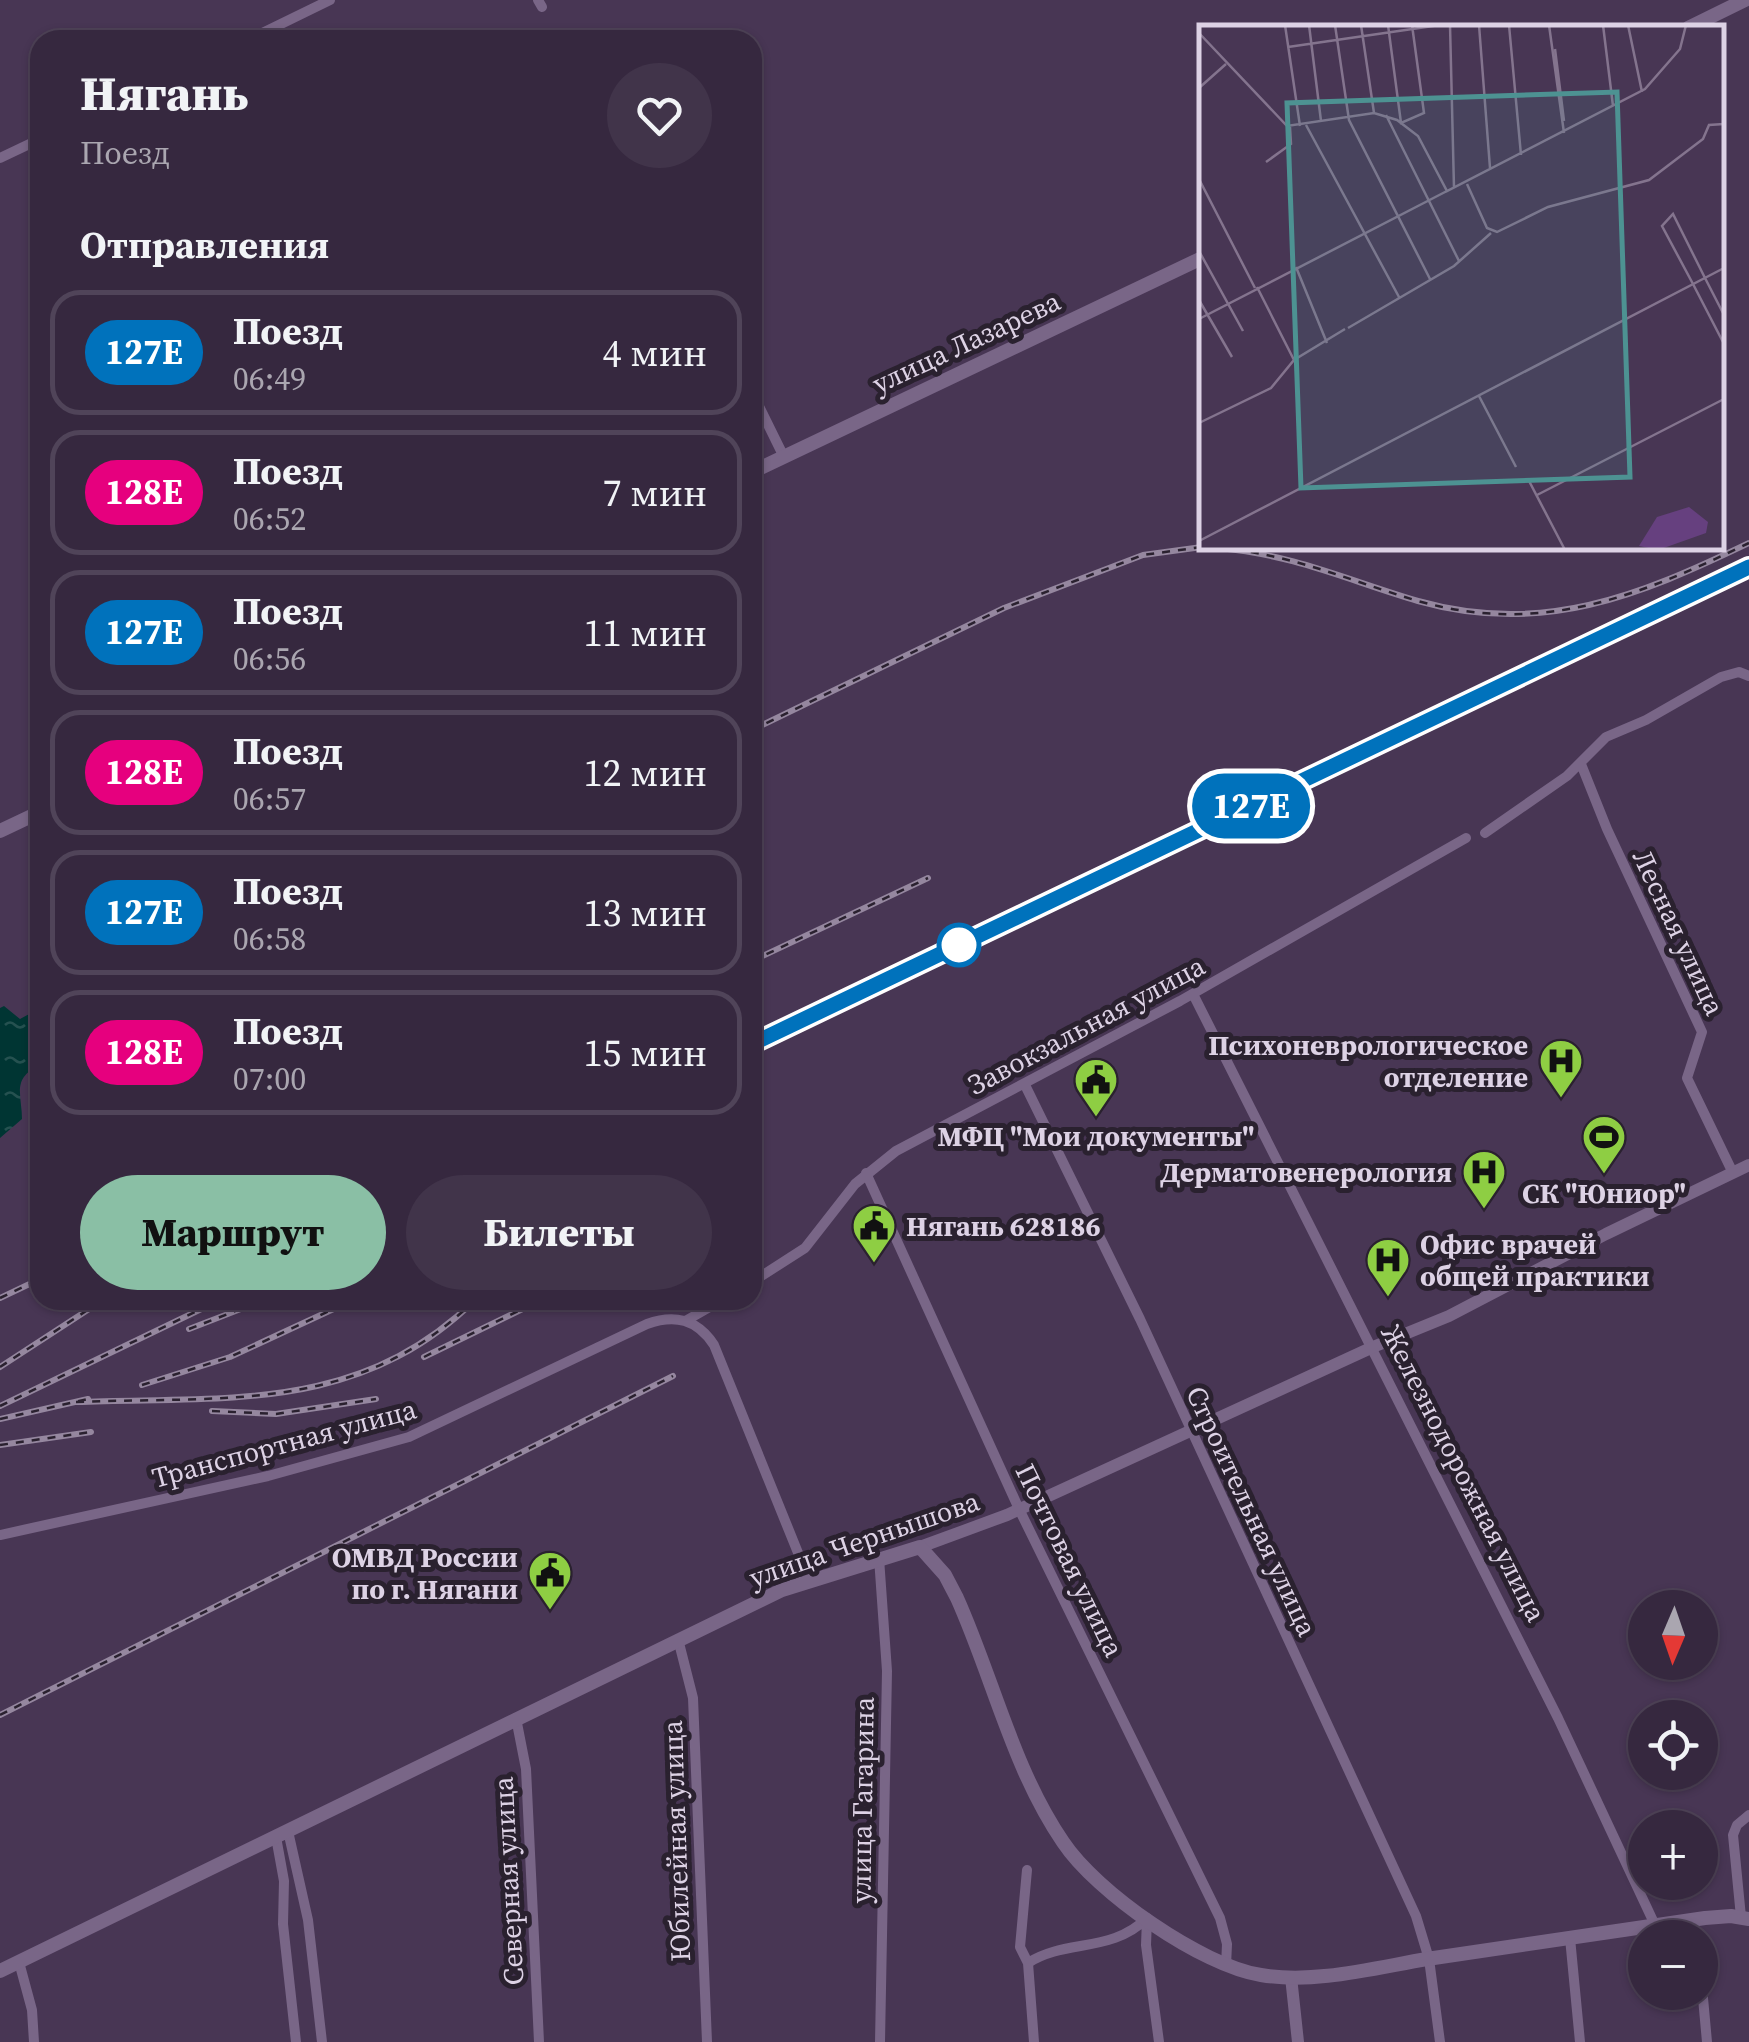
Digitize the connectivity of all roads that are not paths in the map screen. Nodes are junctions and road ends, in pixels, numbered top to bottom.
1 (330, 0) edge
2 (1745, 0) edge
3 (1694, 25) edge
4 (268, 30) edge
5 (30, 144) edge
6 (0, 158) edge
7 (1199, 259) edge
8 (762, 412) edge
9 (784, 456) junction
10 (762, 467) edge
11 (1749, 676) edge
12 (1581, 764) junction
13 (30, 817) edge
14 (0, 831) edge
15 (1485, 833) dead end
16 (1466, 838) dead end
17 (1193, 994) junction
18 (1025, 1085) junction
19 (1749, 1166) edge
20 (1732, 1173) junction
21 (866, 1174) junction
22 (762, 1276) edge
23 (704, 1310) edge
24 (687, 1320) junction
25 (1373, 1347) junction
26 (1191, 1432) junction
27 (1019, 1509) junction
28 (0, 1535) edge
29 (920, 1547) junction
30 (880, 1558) junction
31 (809, 1580) junction
32 (678, 1639) junction
33 (516, 1718) junction
34 (1749, 1815) edge
35 (282, 1834) junction
36 (1027, 1870) dead end
37 (1147, 1918) junction
38 (1745, 1918) edge
39 (308, 1920) junction
40 (1653, 1920) edge
41 (1687, 1920) edge
42 (283, 1924) junction
43 (1628, 1929) edge
44 (1570, 1938) junction
45 (1429, 1959) junction
46 (18, 1962) junction
47 (1028, 1963) junction
48 (1226, 1966) junction
49 (0, 1971) edge
50 (1292, 1977) junction
51 (1705, 2010) edge
52 (34, 2042) edge
53 (296, 2042) edge
54 (322, 2042) edge
55 (540, 2042) edge
56 (707, 2042) edge
57 (880, 2042) edge
58 (1034, 2042) edge
59 (1158, 2042) edge
60 (1298, 2042) edge
61 (1440, 2042) edge
62 (1580, 2042) edge
63 (1708, 2042) edge

1 - 4 street
2 - 3 main road
5 - 6 street
7 - 9 main road, улица Лазарева
8 - 9 street
9 - 10 main road, улица Лазарева
11 - 12 street
12 - 15 street
12 - 20 street, Лесная улица
13 - 14 main road
16 - 17 street, Завокзальная улица
17 - 18 street, Завокзальная улица
17 - 25 street, Железнодорожная улица
18 - 21 street, Завокзальная улица
18 - 26 street, Строительная улица
19 - 20 street, улица Чернышова
20 - 25 street, улица Чернышова
21 - 22 street, Завокзальная улица
21 - 27 street, Почтовая улица
23 - 24 street
24 - 28 street, Транспортная улица
24 - 31 street
25 - 26 street, улица Чернышова
25 - 40 street, Железнодорожная улица
26 - 27 street, улица Чернышова
26 - 45 street, Строительная улица
27 - 29 street, улица Чернышова
27 - 48 street, Почтовая улица
29 - 30 main road, улица Чернышова
29 - 37 main road
30 - 31 main road, улица Чернышова
30 - 57 street, улица Гагарина
31 - 32 main road, улица Чернышова
32 - 33 main road, улица Чернышова
32 - 56 street, Юбилейная улица
33 - 35 main road, улица Чернышова
33 - 55 street, Северная улица
34 - 38 street
35 - 39 street
35 - 42 street
35 - 46 main road, улица Чернышова
36 - 47 street
37 - 47 street
37 - 48 main road
37 - 59 street
38 - 41 main road
39 - 42 street
39 - 54 street
42 - 53 street
43 - 44 main road
44 - 45 main road
44 - 62 street
45 - 50 main road
45 - 61 street, Строительная улица
46 - 49 main road, улица Чернышова
46 - 52 street
47 - 58 street
48 - 50 main road
50 - 60 street
51 - 63 street

